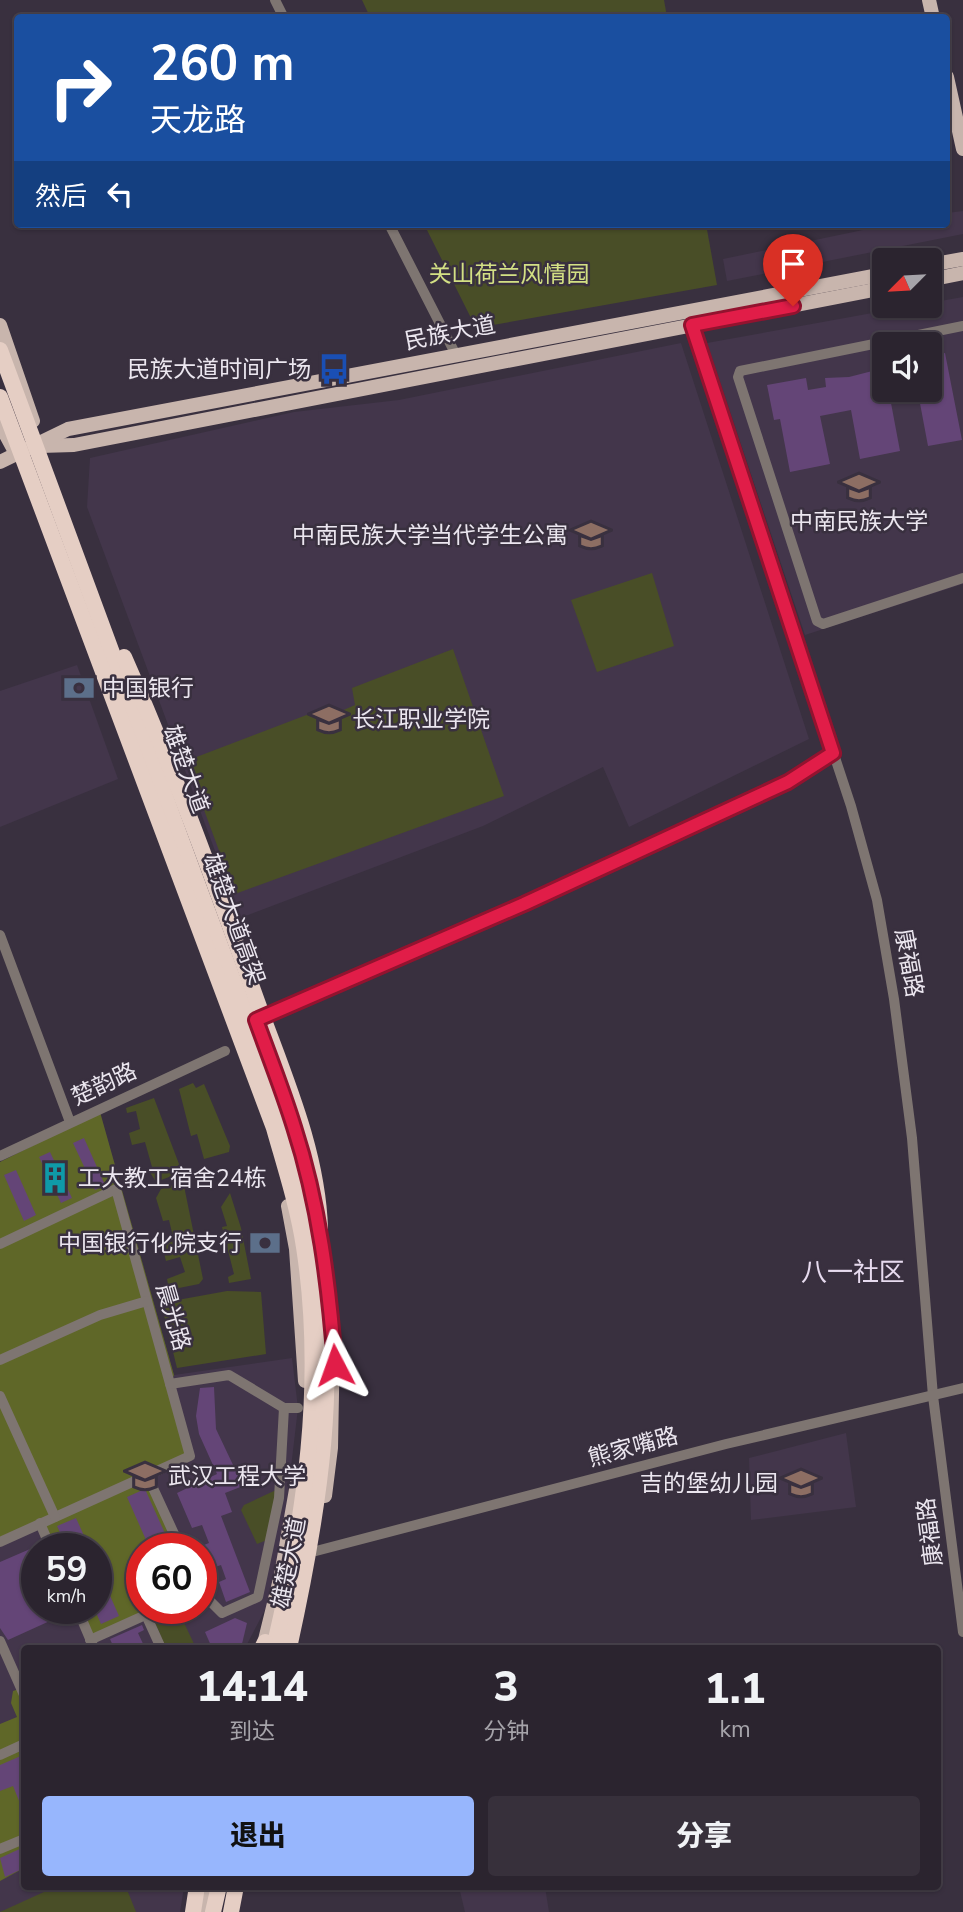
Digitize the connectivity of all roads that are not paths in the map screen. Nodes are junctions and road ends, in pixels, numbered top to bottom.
1 (950, 90) edge
2 (963, 149) edge
3 (391, 228) edge
4 (963, 259) edge
5 (942, 263) edge
6 (963, 273) edge
7 (872, 276) edge
8 (942, 277) edge
9 (872, 290) edge
10 (0, 325) edge
11 (692, 325) junction
12 (963, 326) edge
13 (0, 350) edge
14 (456, 355) junction
15 (0, 397) edge
16 (0, 424) edge
17 (22, 449) edge
18 (0, 462) edge
19 (963, 578) edge
20 (103, 610) junction
21 (833, 753) junction
22 (0, 936) edge
23 (3, 954) edge
24 (256, 1020) junction
25 (225, 1051) dead end
26 (70, 1122) junction
27 (0, 1156) edge
28 (0, 1244) edge
29 (147, 1301) junction
30 (322, 1302) junction
31 (0, 1360) edge
32 (170, 1384) junction
33 (963, 1388) edge
34 (0, 1396) edge
35 (933, 1396) junction
36 (284, 1408) junction
37 (298, 1408) dead end
38 (304, 1426) junction
39 (332, 1428) junction
40 (147, 1475) junction
41 (55, 1517) junction
42 (40, 1523) junction
43 (44, 1533) edge
44 (174, 1533) edge
45 (0, 1542) edge
46 (316, 1551) junction
47 (217, 1608) edge
48 (83, 1624) edge
49 (129, 1624) edge
50 (150, 1624) edge
51 (963, 1632) edge
52 (0, 1642) edge
53 (92, 1644) edge
54 (160, 1645) edge
55 (266, 1645) edge
56 (267, 1645) edge
57 (293, 1645) edge
58 (293, 1645) edge
59 (21, 1688) edge
60 (21, 1745) edge
61 (0, 1755) edge
62 (21, 1840) edge
63 (0, 1849) edge
64 (196, 1890) edge
65 (210, 1890) edge
66 (218, 1890) edge
67 (235, 1890) edge
68 (242, 1890) edge
69 (193, 1912) edge
70 (205, 1912) edge
71 (213, 1912) edge
72 (231, 1912) edge
73 (237, 1912) edge

1 - 2 main road
3 - 14 street
4 - 5 main road
6 - 8 main road
7 - 14 main road, 民族大道
9 - 11 main road, 民族大道
10 - 17 main road, 雄楚大道
11 - 17 main road, 民族大道
11 - 21 street, 康福路
12 - 19 street
13 - 30 highway, 雄楚大道高架
14 - 17 main road, 民族大道
15 - 56 highway, 雄楚大道高架
16 - 17 main road, 雄楚大道
17 - 18 main road, 民族大道
17 - 20 main road, 雄楚大道
17 - 38 main road, 雄楚大道
20 - 24 main road, 雄楚大道
20 - 30 highway
21 - 24 street
21 - 35 street, 康福路
22 - 23 street
23 - 26 street
24 - 39 main road, 雄楚大道
25 - 26 street, 楚韵路
26 - 27 street, 楚韵路
28 - 29 street, 晨光路
29 - 31 street
29 - 32 street, 晨光路
30 - 57 highway, 雄楚大道高架
32 - 36 street
32 - 40 street, 晨光路
33 - 35 street, 熊家嘴路
34 - 41 street
35 - 46 street, 熊家嘴路
35 - 51 street, 康福路
36 - 37 street
36 - 47 street
38 - 39 main road
38 - 55 main road, 雄楚大道
39 - 46 main road, 雄楚大道
40 - 41 street
40 - 44 street
41 - 42 street
42 - 43 street
42 - 45 street
46 - 58 main road, 雄楚大道
48 - 53 street
49 - 53 street
50 - 54 street
52 - 59 street
60 - 61 street
62 - 63 street
64 - 69 highway
65 - 70 main road
66 - 71 highway
67 - 72 highway
68 - 73 main road

